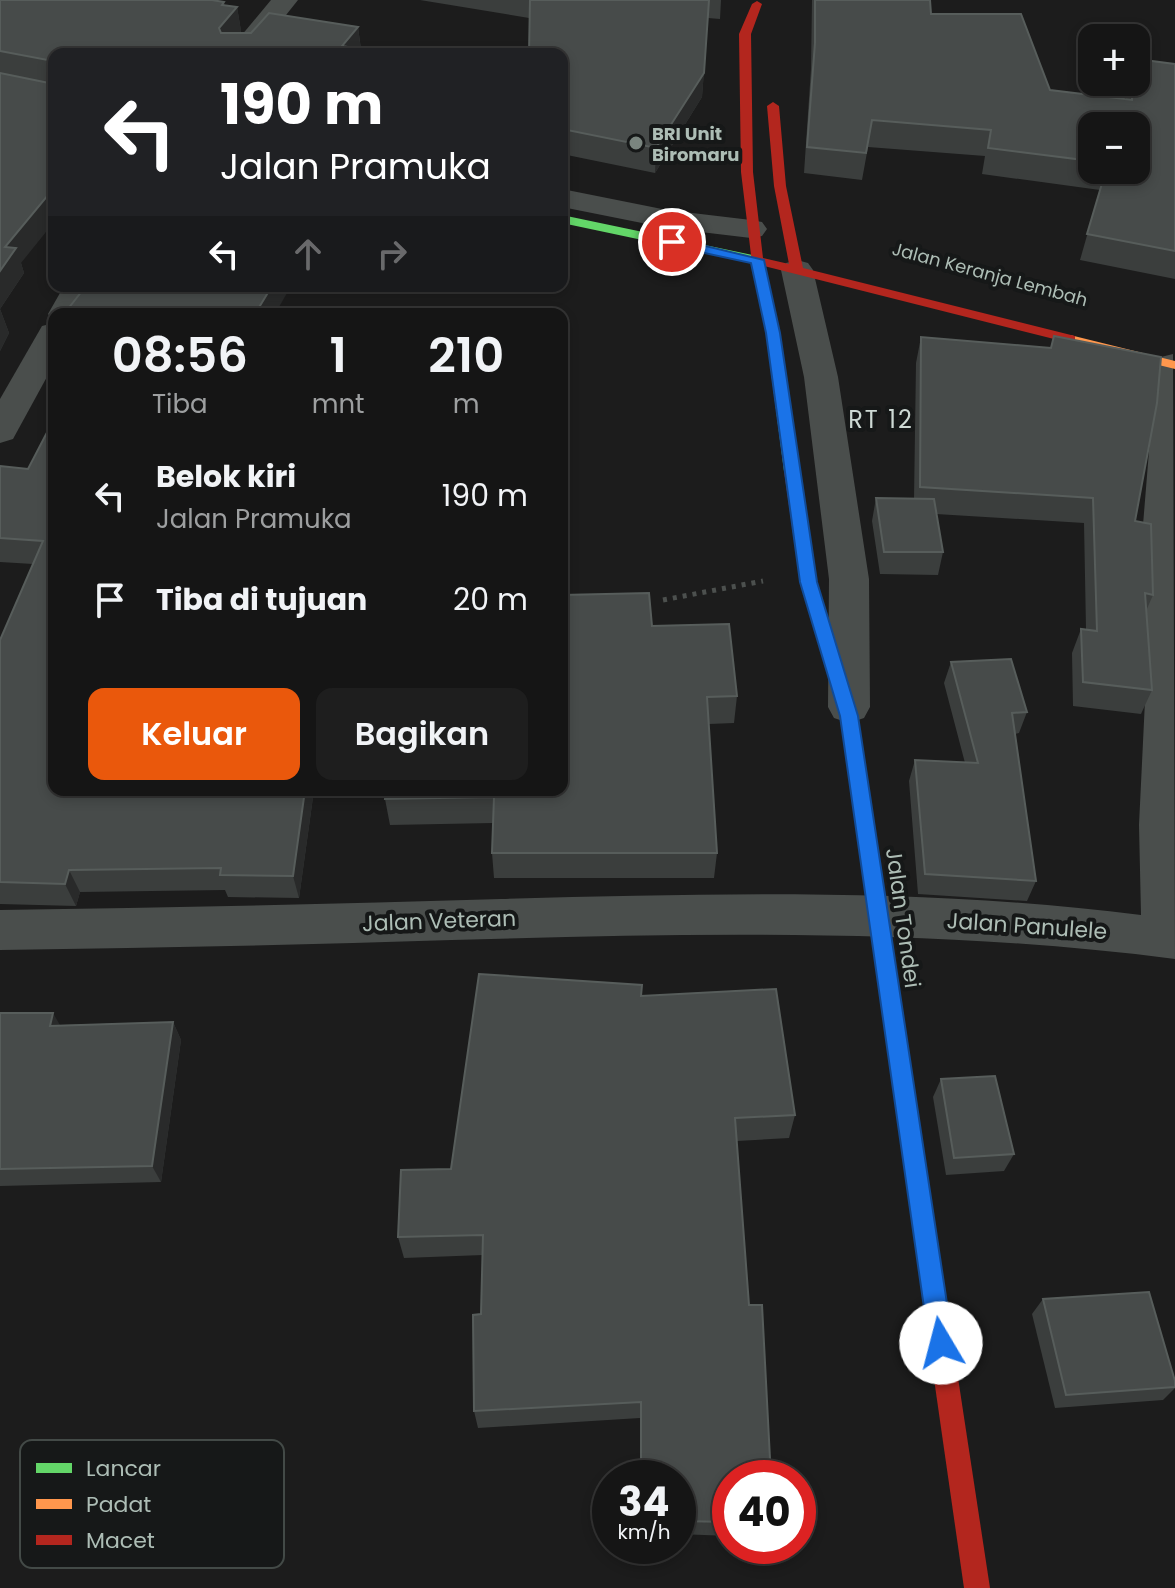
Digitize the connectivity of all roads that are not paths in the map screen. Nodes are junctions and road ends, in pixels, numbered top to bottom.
1 (285, 0) edge
2 (757, 2) edge
3 (768, 34) dead end
4 (245, 48) edge
5 (772, 87) dead end
6 (568, 199) edge
7 (568, 220) edge
8 (751, 229) junction
9 (798, 249) junction
10 (757, 260) junction
11 (48, 344) edge
12 (1174, 365) edge
13 (0, 431) edge
14 (849, 716) junction
15 (879, 915) junction
16 (0, 930) edge
17 (1170, 938) edge
18 (977, 1588) edge

1 - 4 street
2 - 3 street
2 - 8 street, Jalan Tondei
5 - 9 street
6 - 8 street
7 - 10 street
8 - 9 street
8 - 10 street, Jalan Tondei
9 - 10 street
9 - 12 street
9 - 14 street
10 - 14 street, Jalan Tondei
11 - 13 street
12 - 17 street
14 - 15 street, Jalan Tondei
15 - 16 street, Jalan Veteran
15 - 17 street, Jalan Panulele
15 - 18 street, Jalan Tondei

